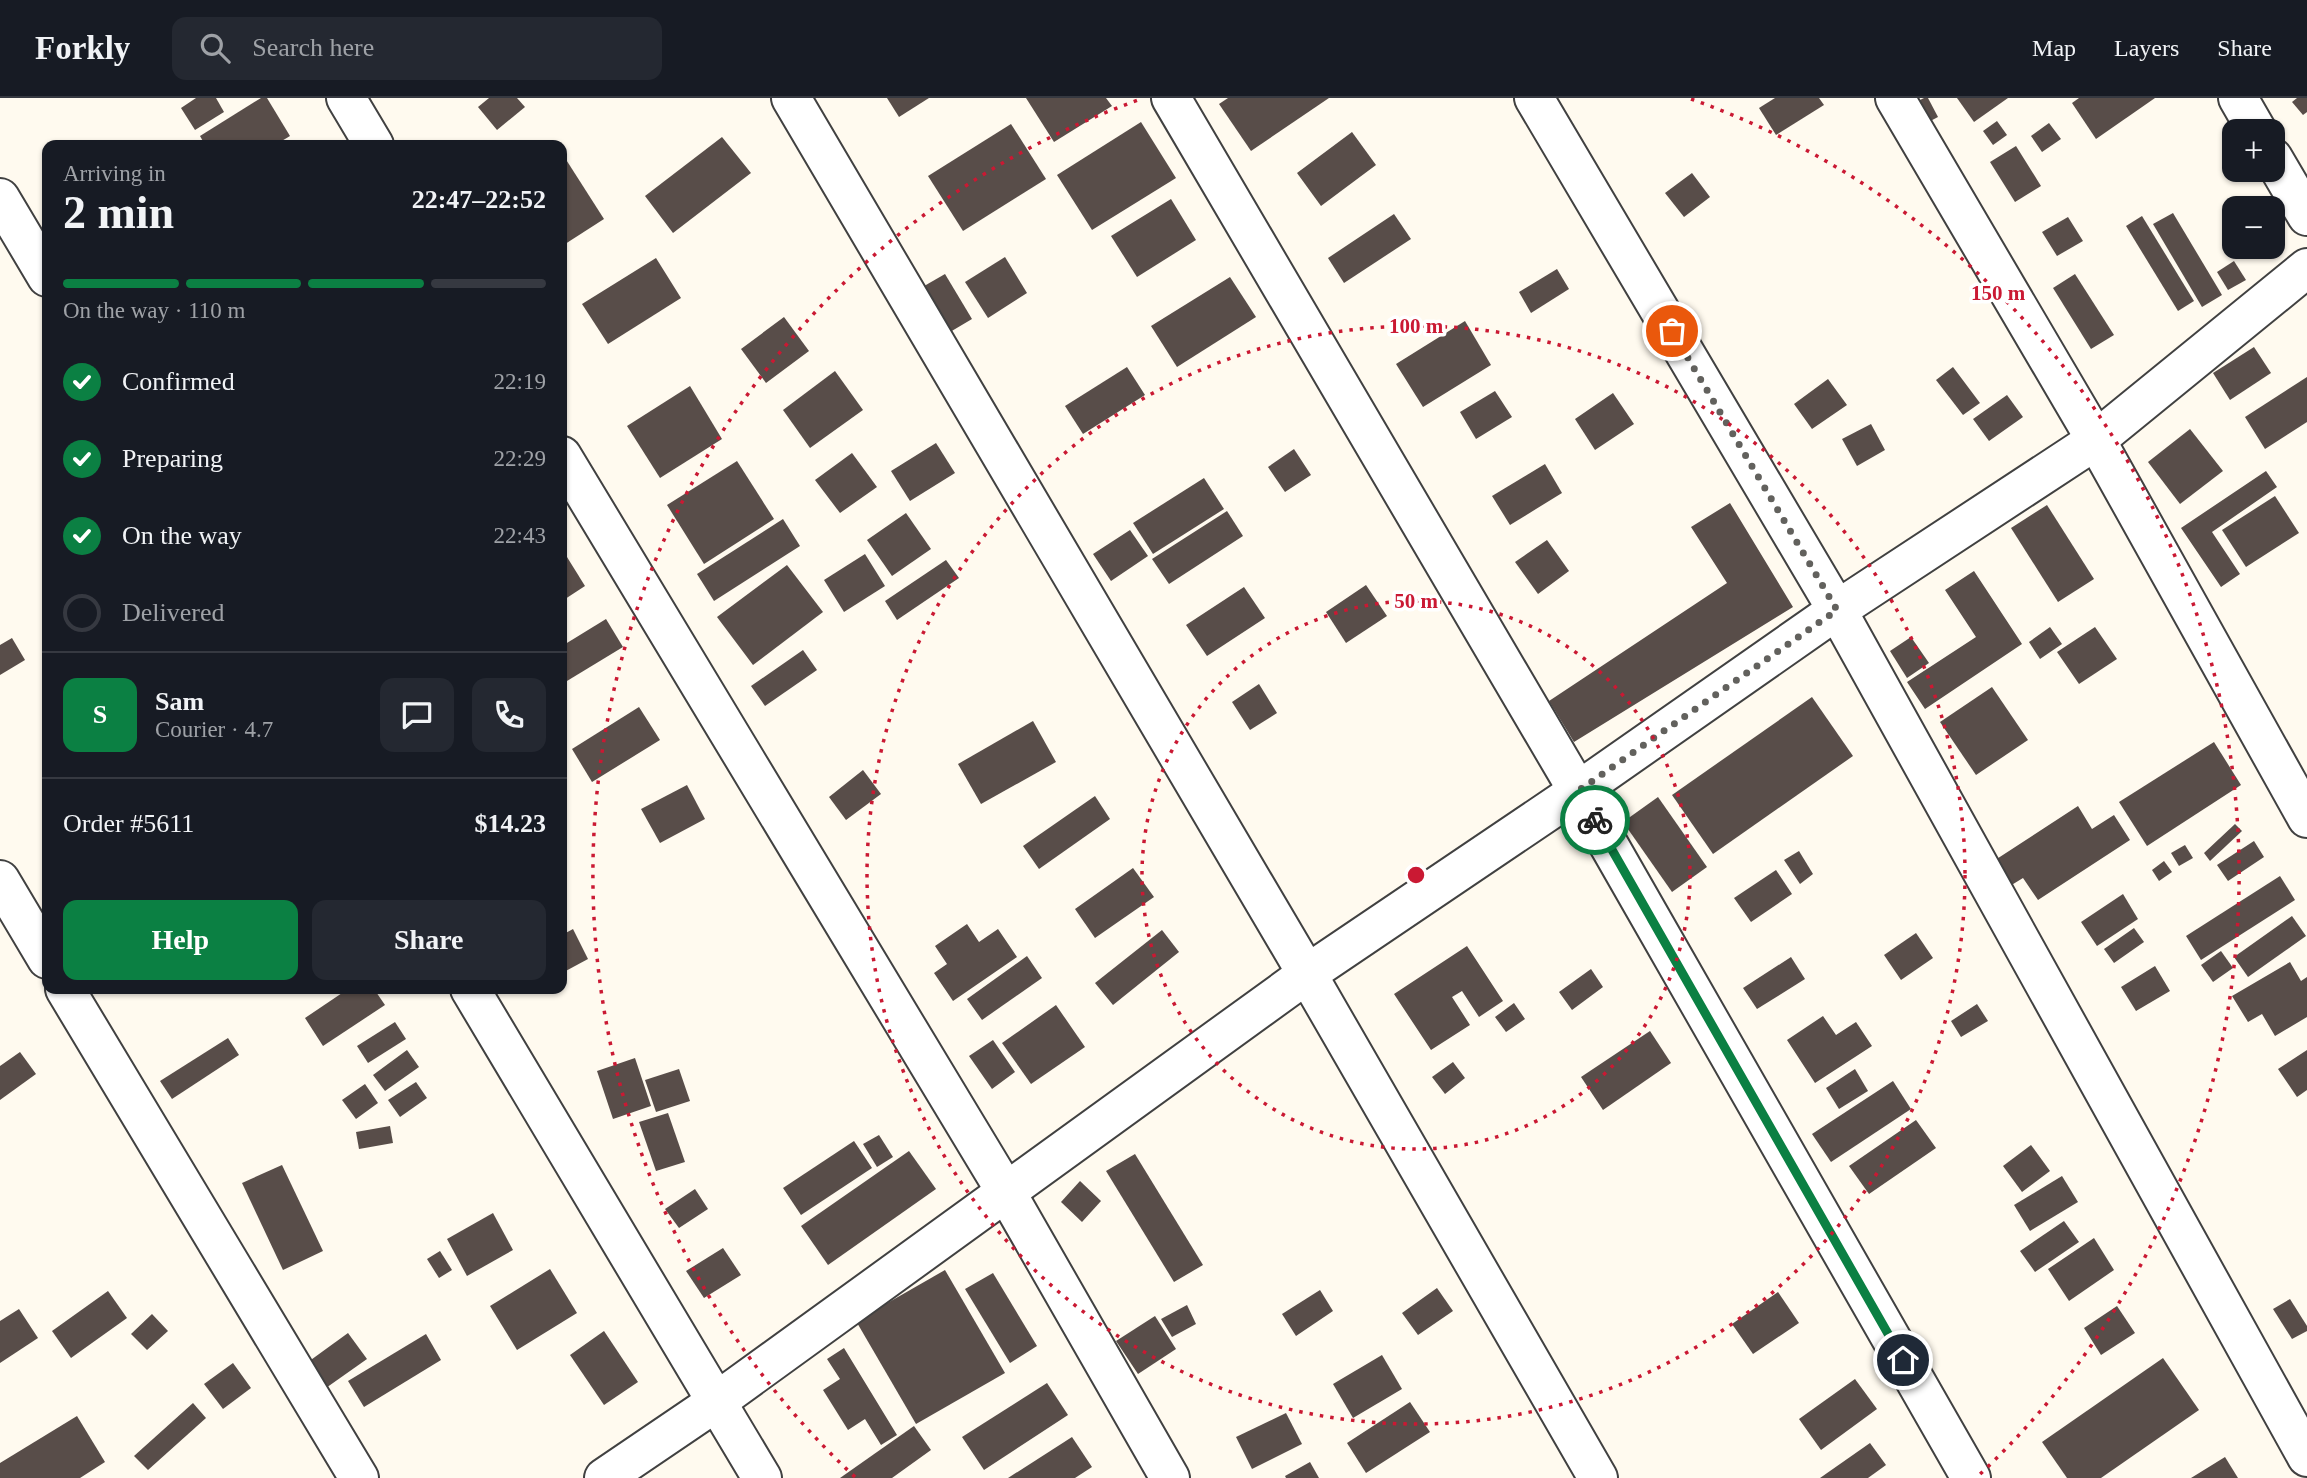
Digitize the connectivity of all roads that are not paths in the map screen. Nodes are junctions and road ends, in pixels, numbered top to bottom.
1 (346, 98) edge
2 (791, 98) edge
3 (1171, 98) edge
4 (1534, 98) edge
5 (1895, 98) edge
6 (2238, 98) edge
7 (2251, 119) edge
8 (371, 140) edge
9 (2285, 178) edge
10 (0, 198) edge
11 (2307, 216) edge
12 (2307, 268) edge
13 (42, 269) edge
14 (2096, 440) junction
15 (567, 464) edge
16 (1837, 610) junction
17 (1578, 791) junction
18 (2307, 818) edge
19 (0, 880) edge
20 (42, 951) edge
21 (1307, 974) junction
22 (68, 994) edge
23 (473, 994) edge
24 (1006, 1192) junction
25 (716, 1402) junction
26 (2307, 1457) edge
27 (359, 1478) edge
28 (604, 1478) edge
29 (762, 1478) edge
30 (1170, 1478) edge
31 (1598, 1478) edge
32 (1971, 1478) edge

1 - 8 street
2 - 21 street
3 - 17 street
4 - 16 street
5 - 14 street
6 - 7 street
9 - 11 street
10 - 13 street
12 - 14 street
14 - 16 street
14 - 18 street
15 - 24 street
16 - 17 street
16 - 26 street
17 - 21 street
17 - 32 street
19 - 20 street
21 - 24 street
21 - 31 street
22 - 27 street
23 - 25 street
24 - 25 street
24 - 30 street
25 - 28 street
25 - 29 street

